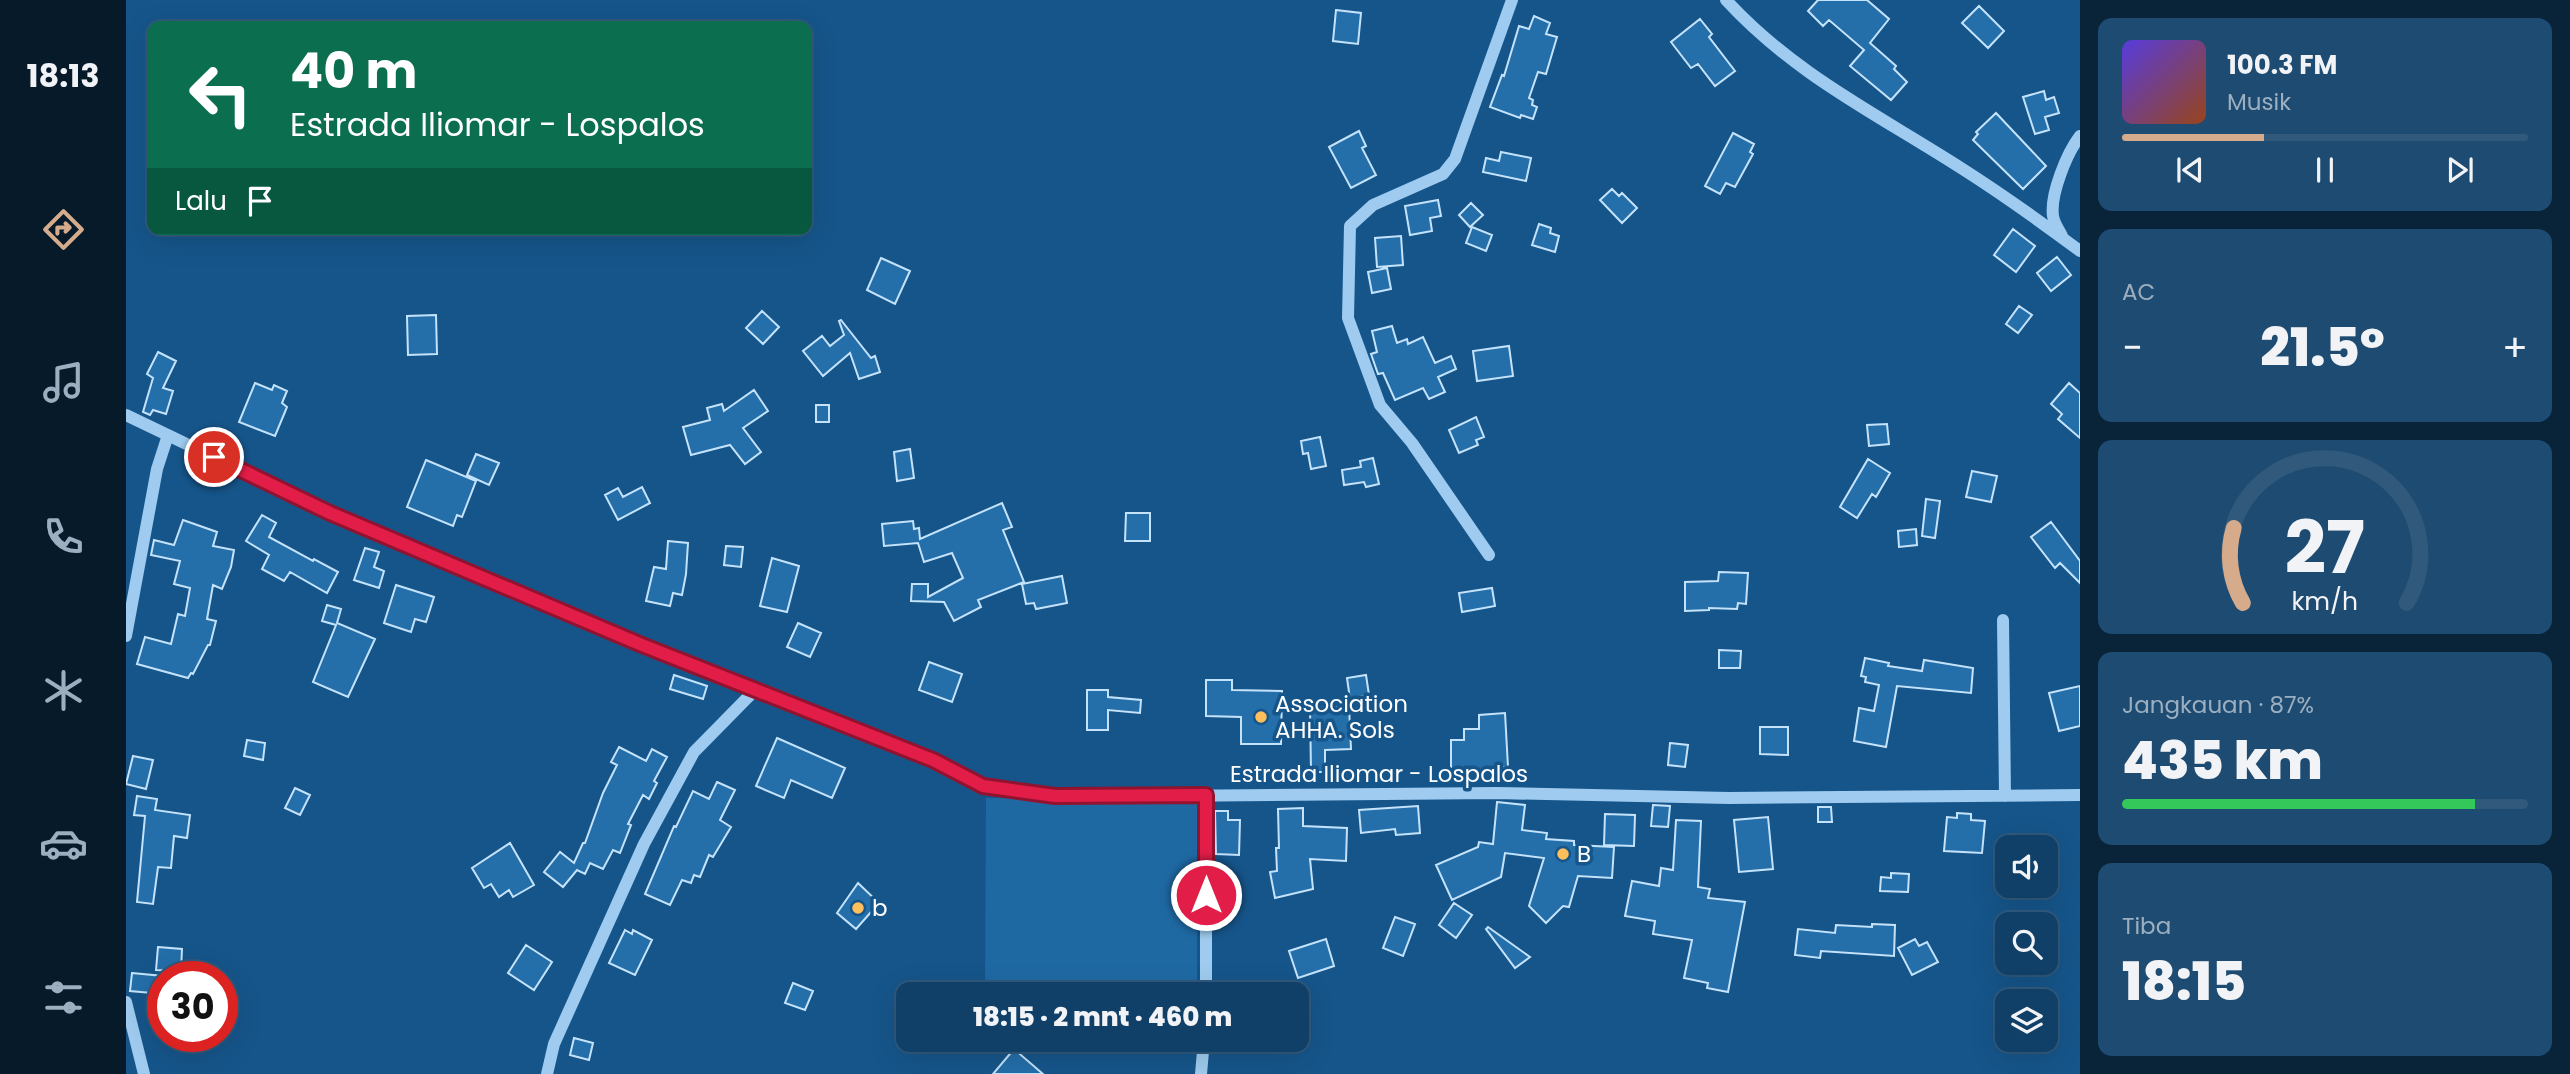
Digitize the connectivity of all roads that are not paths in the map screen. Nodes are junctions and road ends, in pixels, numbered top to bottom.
1 (1512, 0) edge
2 (1726, 0) edge
3 (2080, 136) edge
4 (2064, 239) junction
5 (2080, 251) edge
6 (126, 415) edge
7 (168, 435) junction
8 (1489, 555) dead end
9 (2003, 620) dead end
10 (126, 636) edge
11 (757, 689) junction
12 (1206, 795) junction
13 (2080, 795) edge
14 (2006, 796) junction
15 (1206, 982) edge
16 (126, 1002) edge
17 (1203, 1052) edge
18 (144, 1074) edge
19 (547, 1074) edge
20 (1201, 1074) edge

1 - 8 street
2 - 4 street
3 - 4 street
4 - 5 street
6 - 7 street, Estrada Iliomar - Lospalos
7 - 10 street
7 - 11 street, Estrada Iliomar - Lospalos
9 - 14 street
11 - 12 street, Estrada Iliomar - Lospalos
11 - 19 street
12 - 14 street, Estrada Iliomar - Lospalos
12 - 15 street
13 - 14 street, Estrada Iliomar - Lospalos
16 - 18 street
17 - 20 street

